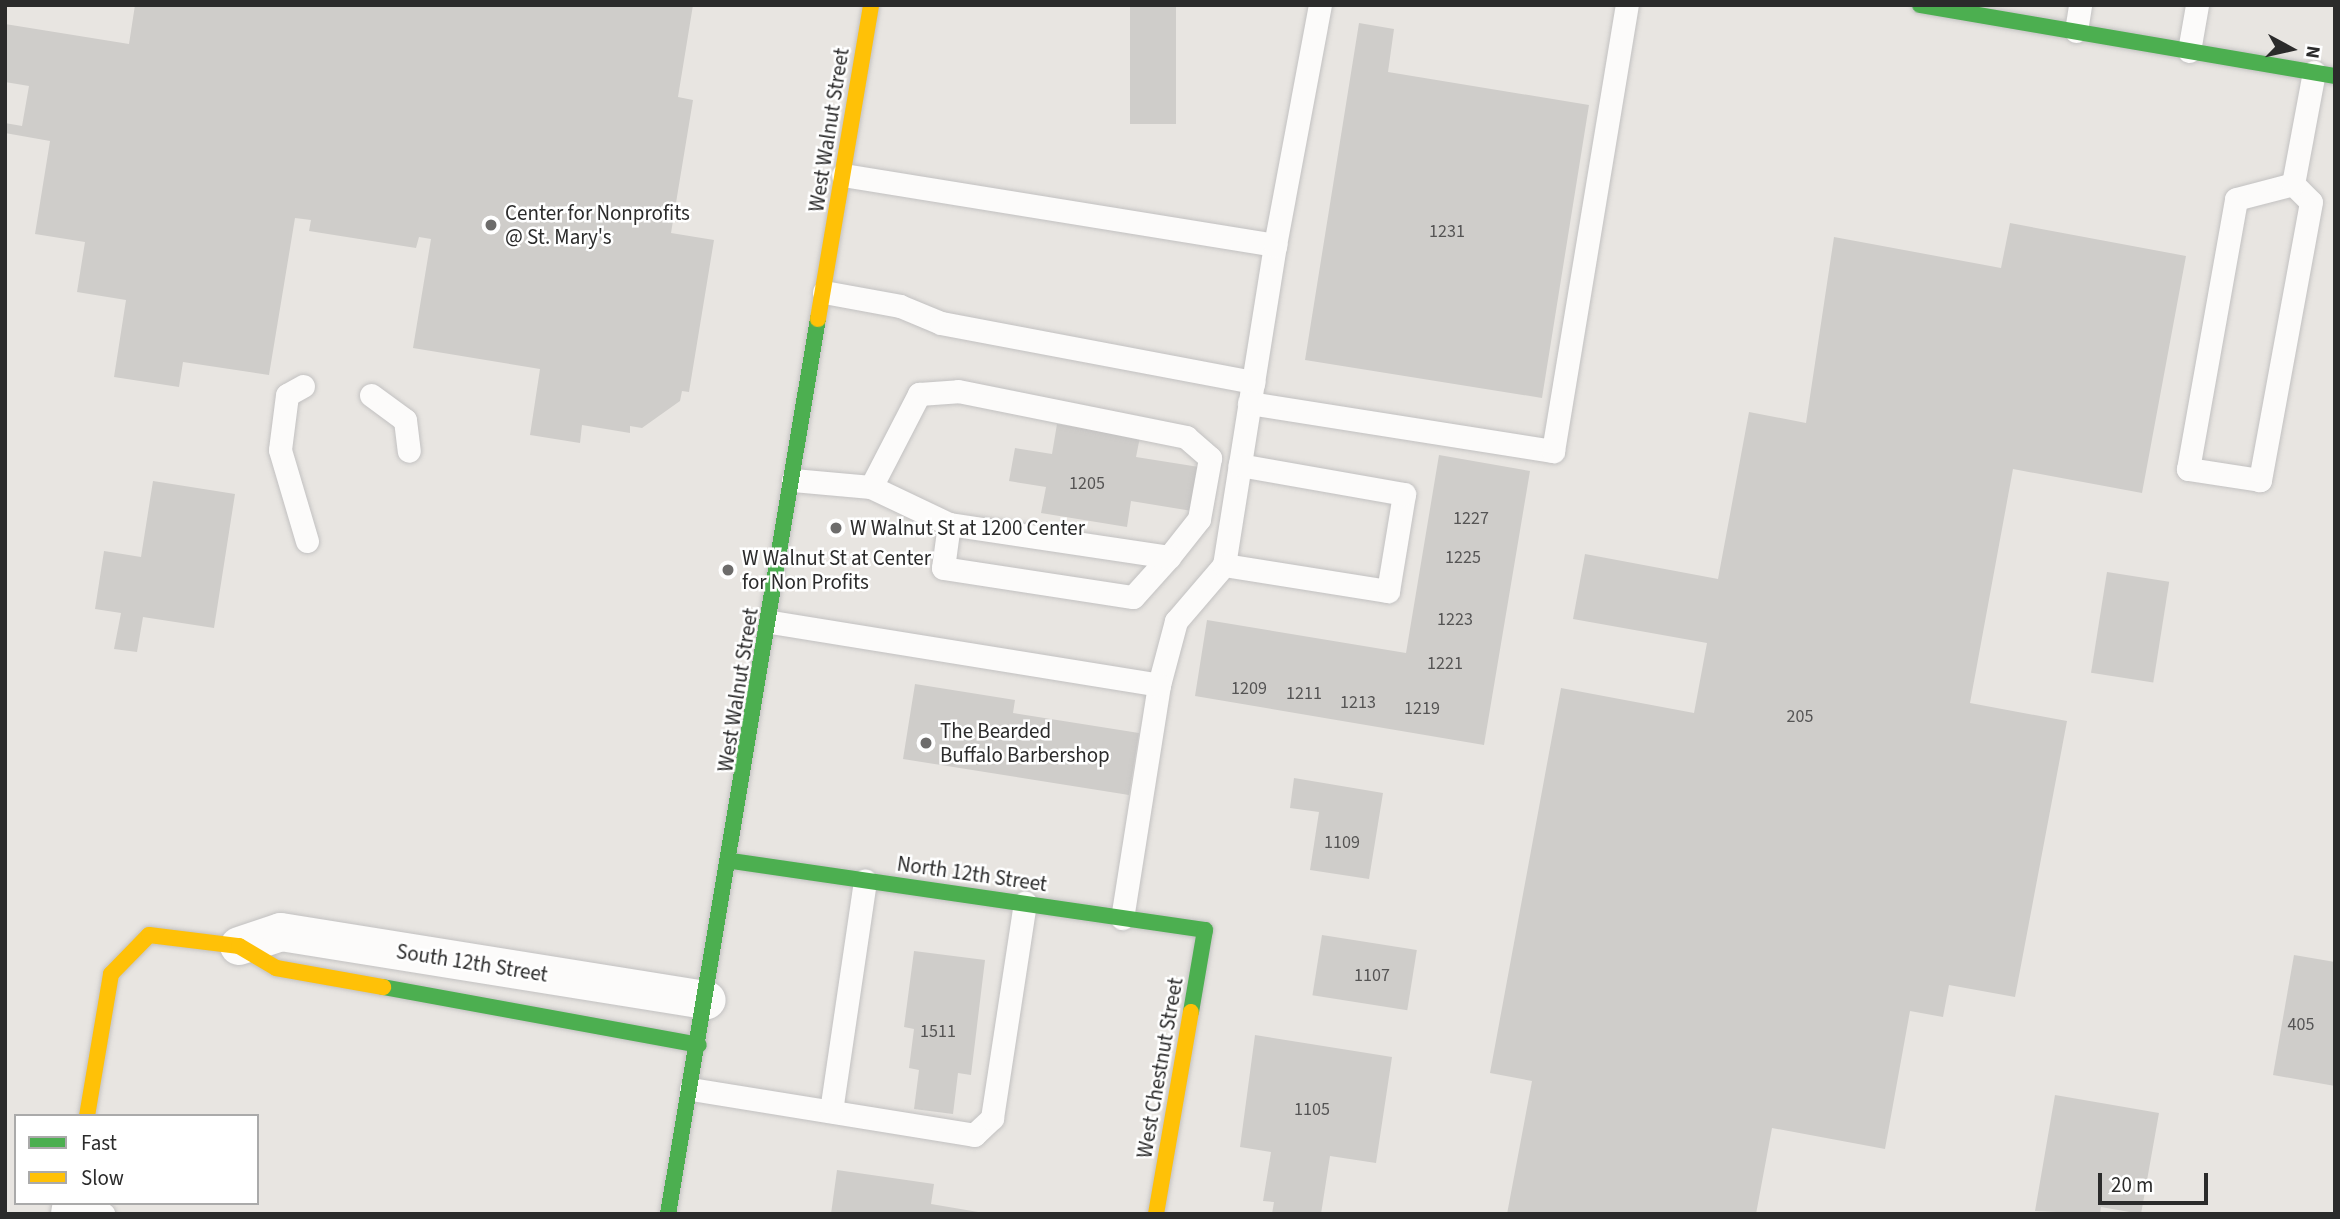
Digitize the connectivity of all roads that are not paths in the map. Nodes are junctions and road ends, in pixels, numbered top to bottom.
1 (870, 5) edge
2 (1320, 5) edge
3 (1627, 5) edge
4 (1920, 5) edge
5 (2080, 5) edge
6 (2197, 5) edge
7 (1967, 9) edge
8 (2076, 31) junction
9 (2189, 51) junction
10 (2324, 74) edge
11 (843, 175) junction
12 (2293, 184) junction
13 (1275, 245) junction
14 (824, 292) junction
15 (303, 386) dead end
16 (1251, 392) junction
17 (371, 395) dead end
18 (409, 451) dead end
19 (1240, 465) junction
20 (793, 480) junction
21 (871, 488) junction
22 (949, 524) junction
23 (307, 541) dead end
24 (1169, 557) junction
25 (1224, 565) junction
26 (771, 622) junction
27 (1159, 685) junction
28 (732, 861) junction
29 (865, 880) junction
30 (1025, 904) junction
31 (1122, 918) junction
32 (1205, 930) joint
33 (239, 946) junction
34 (707, 1000) junction
35 (699, 1045) junction
36 (691, 1088) junction
37 (831, 1111) junction
38 (87, 1114) edge
39 (668, 1214) edge
40 (1156, 1214) edge

1 - 11 main road, West Walnut Street
2 - 13 lane
3 - 16 lane
4 - 7 main road
5 - 8 lane
6 - 9 lane
7 - 8 main road
8 - 9 main road
9 - 10 main road
10 - 12 lane
11 - 13 lane
11 - 14 main road, West Walnut Street
12 - 12 lane
13 - 16 lane
14 - 16 lane
14 - 20 main road, West Walnut Street
15 - 23 lane
16 - 19 lane
17 - 18 lane
19 - 25 lane
19 - 25 lane
20 - 21 lane
20 - 26 main road, West Walnut Street
21 - 22 lane
21 - 24 lane
22 - 24 lane
22 - 24 lane
25 - 27 lane
26 - 27 lane
26 - 28 main road, West Walnut Street
27 - 31 lane
28 - 29 main road, North 12th Street
28 - 34 main road, West Walnut Street
29 - 30 main road, North 12th Street
29 - 37 lane
30 - 31 main road, North 12th Street
30 - 37 lane
31 - 32 main road, North 12th Street
32 - 40 main road, West Chestnut Street
33 - 34 street, South 12th Street
33 - 35 main road, South 12th Street
33 - 38 main road, South 12th Street
34 - 35 main road, West Walnut Street
35 - 36 main road, West Walnut Street
36 - 37 lane
36 - 39 main road, West Walnut Street

